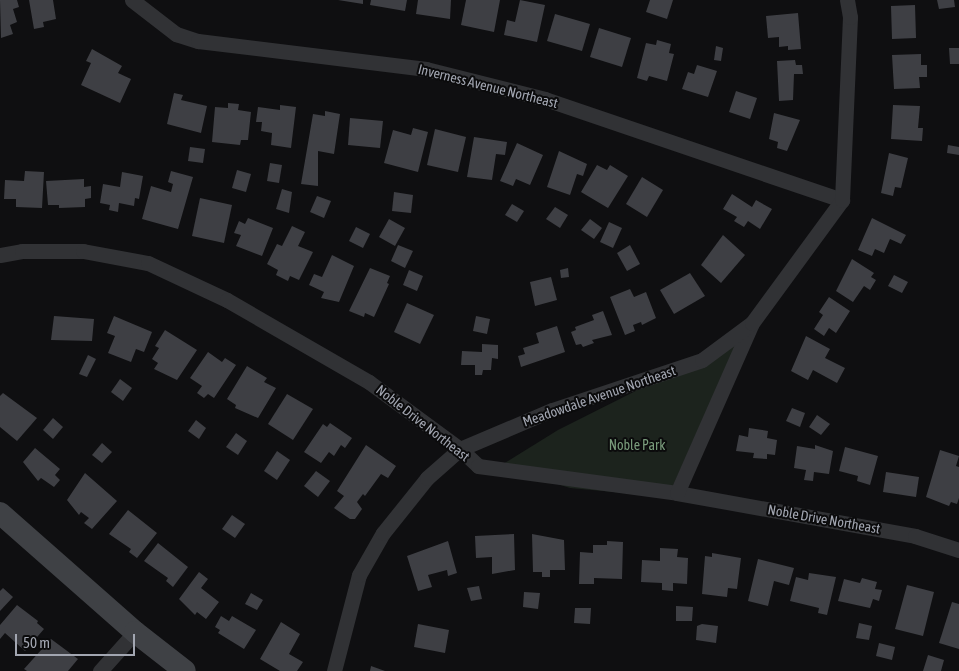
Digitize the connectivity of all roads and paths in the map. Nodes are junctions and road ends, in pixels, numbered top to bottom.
1 (132, 0) edge
2 (847, 0) edge
3 (842, 200) junction
4 (0, 255) edge
5 (752, 323) junction
6 (460, 449) junction
7 (677, 492) junction
8 (0, 513) edge
9 (959, 550) edge
10 (135, 632) junction
11 (100, 671) edge
12 (185, 671) edge
13 (334, 671) edge

1 - 3 street, Inverness Avenue Northeast
2 - 3 street
3 - 5 street, Meadowdale Avenue Northeast
4 - 6 street, Noble Drive Northeast
5 - 6 street, Meadowdale Avenue Northeast
5 - 7 street, Meadowdale Avenue Northeast
6 - 7 street, Noble Drive Northeast
6 - 13 street, Meadowdale Avenue Northeast
7 - 9 street, Noble Drive Northeast
8 - 10 street
10 - 11 street
10 - 12 street

